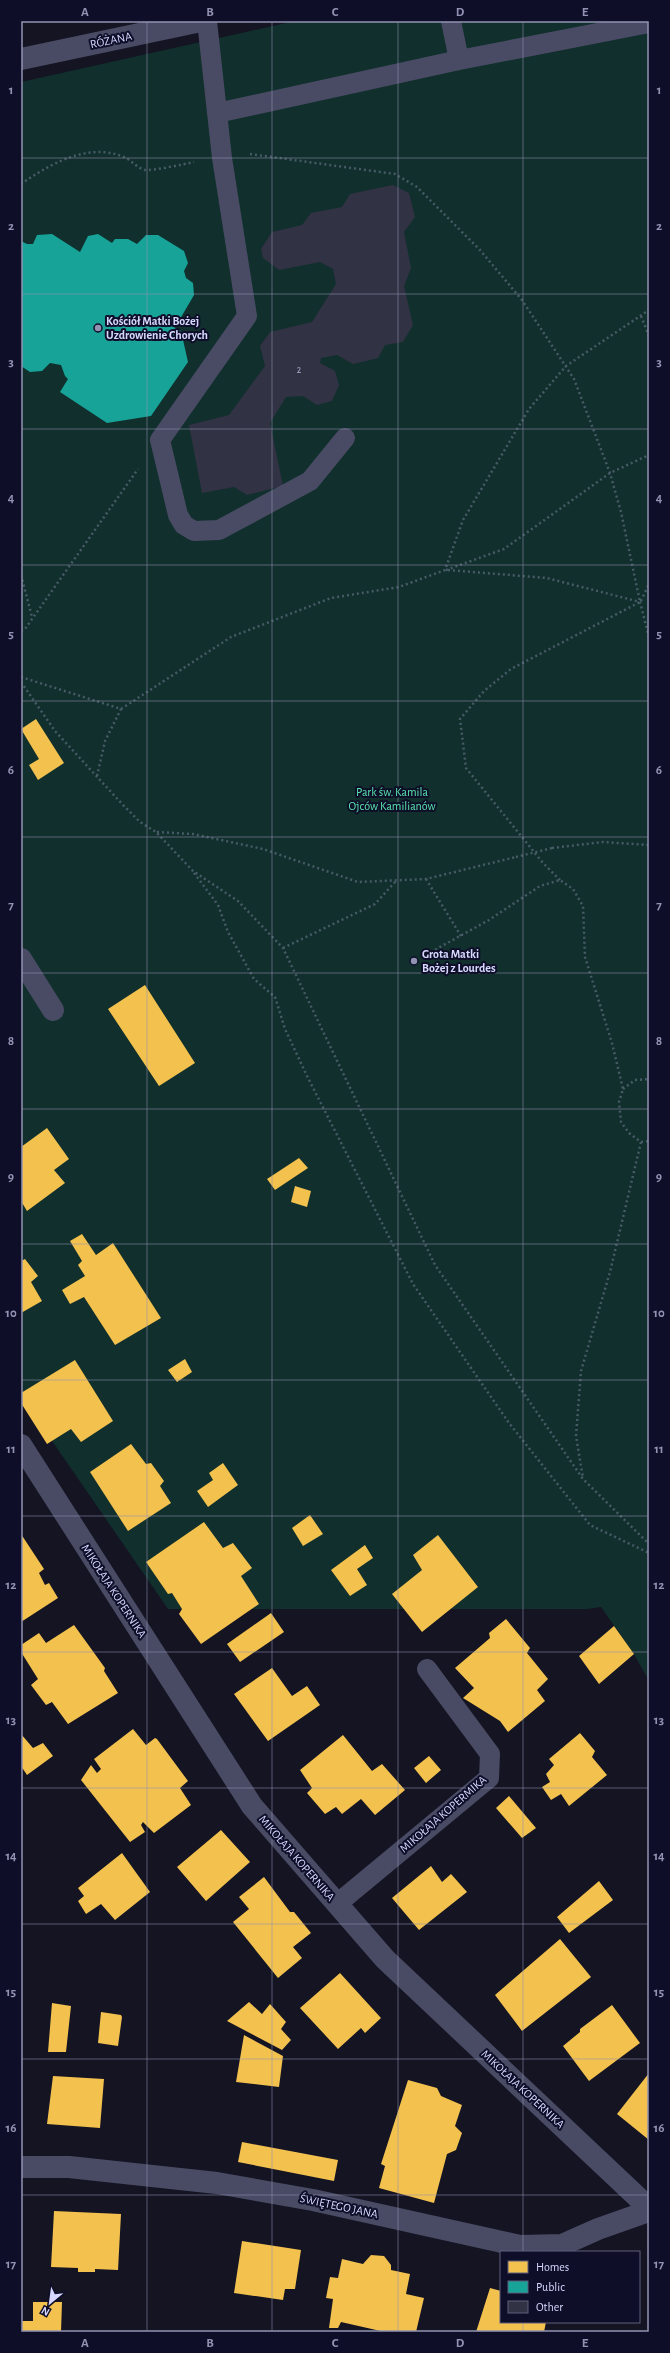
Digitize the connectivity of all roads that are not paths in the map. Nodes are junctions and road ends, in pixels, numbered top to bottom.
1 (201, 21) edge
2 (207, 21) edge
3 (451, 21) edge
4 (649, 23) edge
5 (21, 59) edge
6 (459, 60) junction
7 (217, 113) junction
8 (345, 438) dead end
9 (21, 959) edge
10 (53, 1010) dead end
11 (21, 1445) edge
12 (427, 1669) dead end
13 (337, 1904) junction
14 (21, 2166) edge
15 (649, 2210) edge

1 - 5 street, RÓŻANA
2 - 7 lane
3 - 6 lane
4 - 6 lane
6 - 7 lane
7 - 8 lane
9 - 10 street
11 - 13 street, MIKOŁAJA KOPERNIKA
12 - 13 lane, MIKOŁAJA KOPERMIKA
13 - 15 street, MIKOŁAJA KOPERNIKA
14 - 15 street, ŚWIĘTEGO JANA

